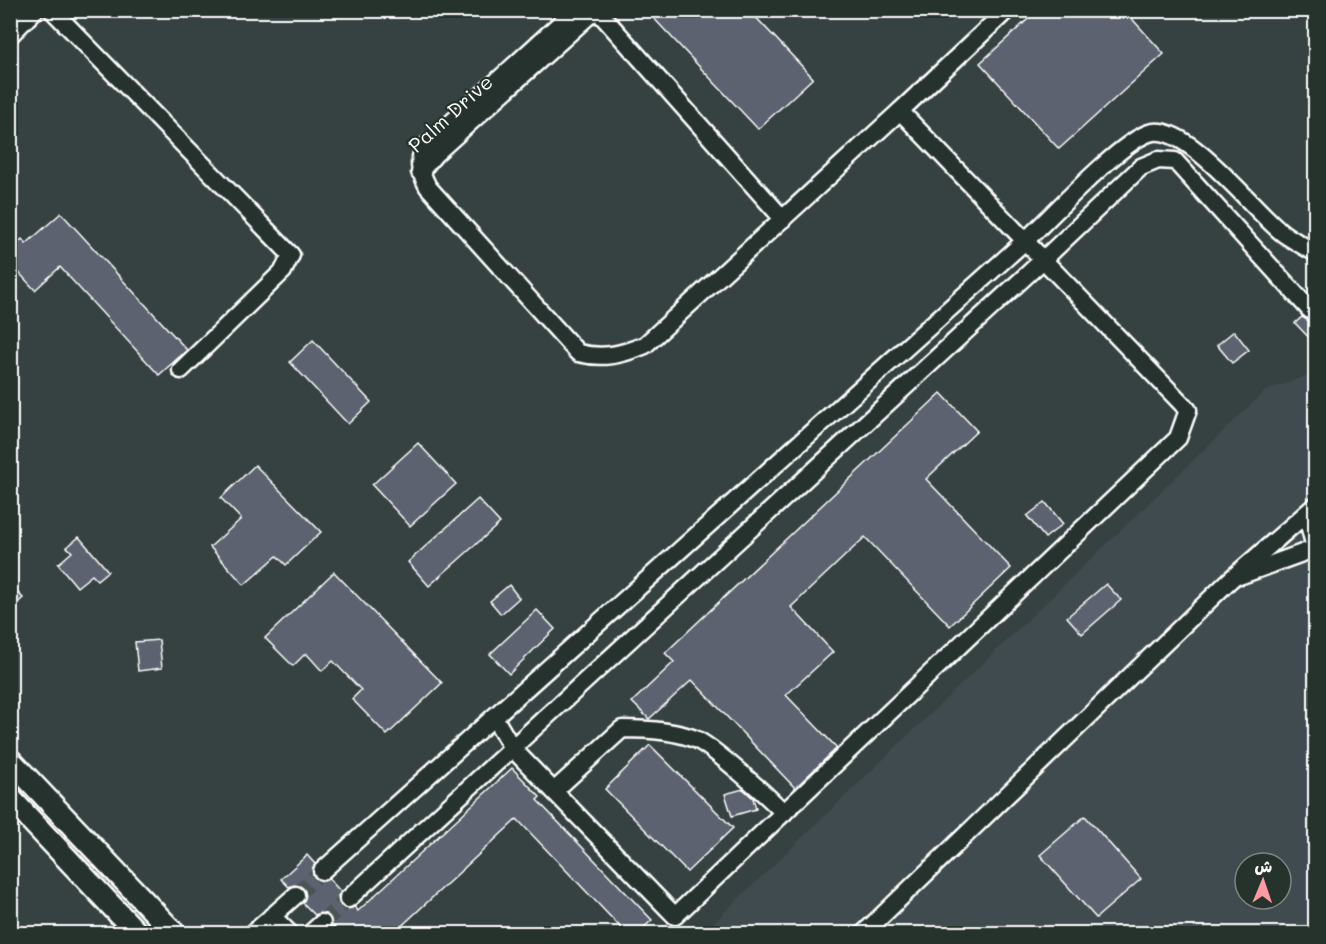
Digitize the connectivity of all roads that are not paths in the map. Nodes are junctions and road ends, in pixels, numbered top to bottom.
1 (35, 10) edge
2 (52, 10) edge
3 (575, 10) edge
4 (596, 10) edge
5 (1007, 10) edge
6 (10, 35) edge
7 (900, 111) junction
8 (420, 172) junction
9 (783, 219) junction
10 (1025, 241) junction
11 (1316, 253) edge
12 (1043, 260) junction
13 (1310, 309) dead end
14 (181, 370) dead end
15 (1316, 505) edge
16 (1316, 515) edge
17 (1315, 549) edge
18 (1230, 580) junction
19 (494, 717) junction
20 (512, 748) junction
21 (10, 760) edge
22 (554, 791) junction
23 (10, 798) edge
24 (783, 813) junction
25 (322, 871) tunnel mouth
26 (296, 895) tunnel mouth
27 (348, 899) tunnel mouth
28 (272, 916) junction
29 (138, 933) edge
30 (175, 933) edge
31 (252, 933) edge
32 (290, 933) edge
33 (863, 933) edge

1 - 6 street
2 - 14 street
3 - 8 street, Palm Drive
4 - 8 street, Palm Drive
4 - 9 street
5 - 7 street
7 - 9 street
7 - 10 street
8 - 9 street
10 - 11 street
10 - 12 street
10 - 19 street
12 - 13 street
12 - 20 street
12 - 24 street
15 - 18 street
16 - 17 street
17 - 18 street
18 - 33 street
19 - 20 street
19 - 25 street
20 - 22 street
20 - 27 street
21 - 30 main road
22 - 24 street
22 - 24 street
23 - 29 main road
26 - 28 street
28 - 31 street
28 - 32 street

